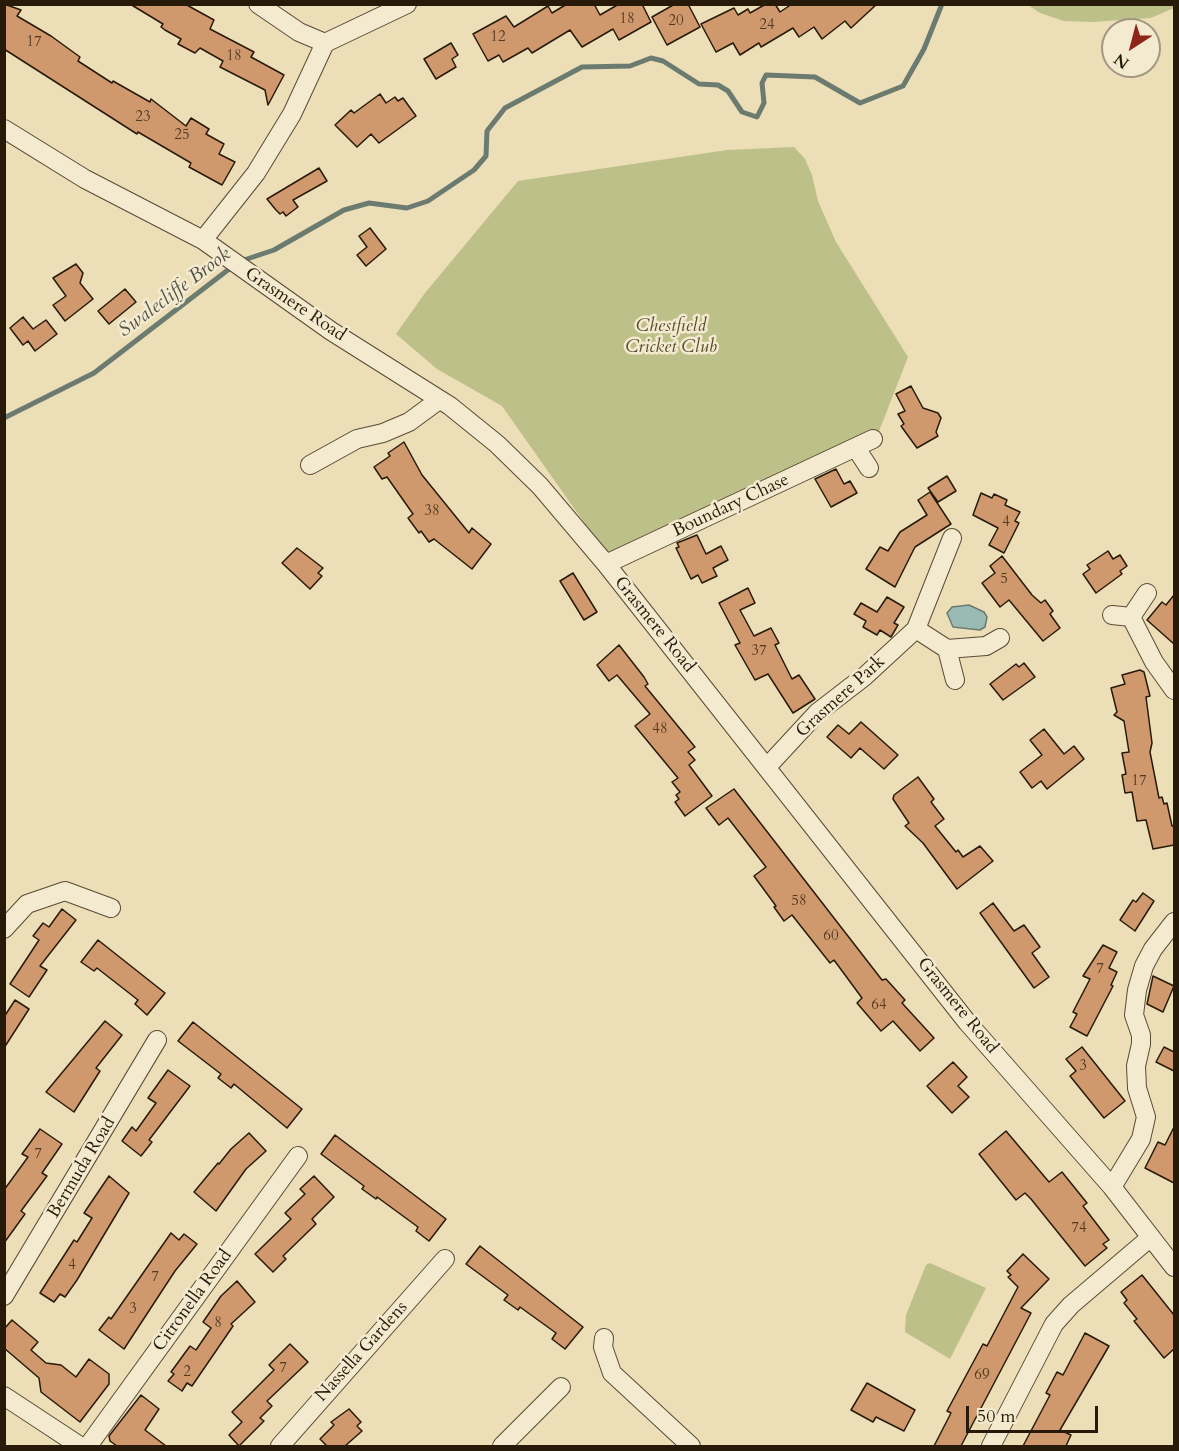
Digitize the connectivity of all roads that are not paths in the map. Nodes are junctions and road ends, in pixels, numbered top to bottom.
1 (258, 4) edge
2 (407, 4) edge
3 (325, 43) junction
4 (4, 129) edge
5 (203, 240) junction
6 (439, 399) junction
7 (873, 439) dead end
8 (856, 448) junction
9 (310, 465) dead end
10 (869, 468) dead end
11 (952, 538) dead end
12 (606, 564) junction
13 (1147, 593) dead end
14 (1112, 615) dead end
15 (1131, 617) junction
16 (916, 629) junction
17 (1000, 638) dead end
18 (947, 649) junction
19 (955, 680) dead end
20 (1174, 690) edge
21 (766, 767) junction
22 (111, 909) dead end
23 (1174, 922) edge
24 (4, 929) edge
25 (157, 1040) dead end
26 (298, 1156) dead end
27 (1112, 1187) junction
28 (1151, 1237) junction
29 (445, 1259) dead end
30 (1174, 1267) edge
31 (4, 1296) edge
32 (604, 1338) dead end
33 (561, 1387) dead end
34 (4, 1396) edge
35 (80, 1446) edge
36 (88, 1446) edge
37 (280, 1446) edge
38 (502, 1446) edge
39 (691, 1446) edge
40 (991, 1446) edge

1 - 3 street
2 - 3 street
3 - 5 street
4 - 5 street, Grasmere Road
5 - 6 street, Grasmere Road
6 - 9 street
6 - 12 street, Grasmere Road
7 - 8 street, Boundary Chase
8 - 10 street
8 - 12 street, Boundary Chase
11 - 16 street, Grasmere Park
12 - 21 street, Grasmere Road
13 - 15 street
14 - 15 street
15 - 20 street
16 - 18 street
16 - 21 street, Grasmere Park
17 - 18 street
18 - 19 street
21 - 27 street, Grasmere Road
22 - 24 street
23 - 27 street
25 - 31 street, Bermuda Road
26 - 36 street, Citronella Road
27 - 28 street, Grasmere Road
28 - 30 street, Grasmere Road
28 - 40 street
29 - 37 street, Nassella Gardens
32 - 39 street
33 - 38 street
34 - 35 street

